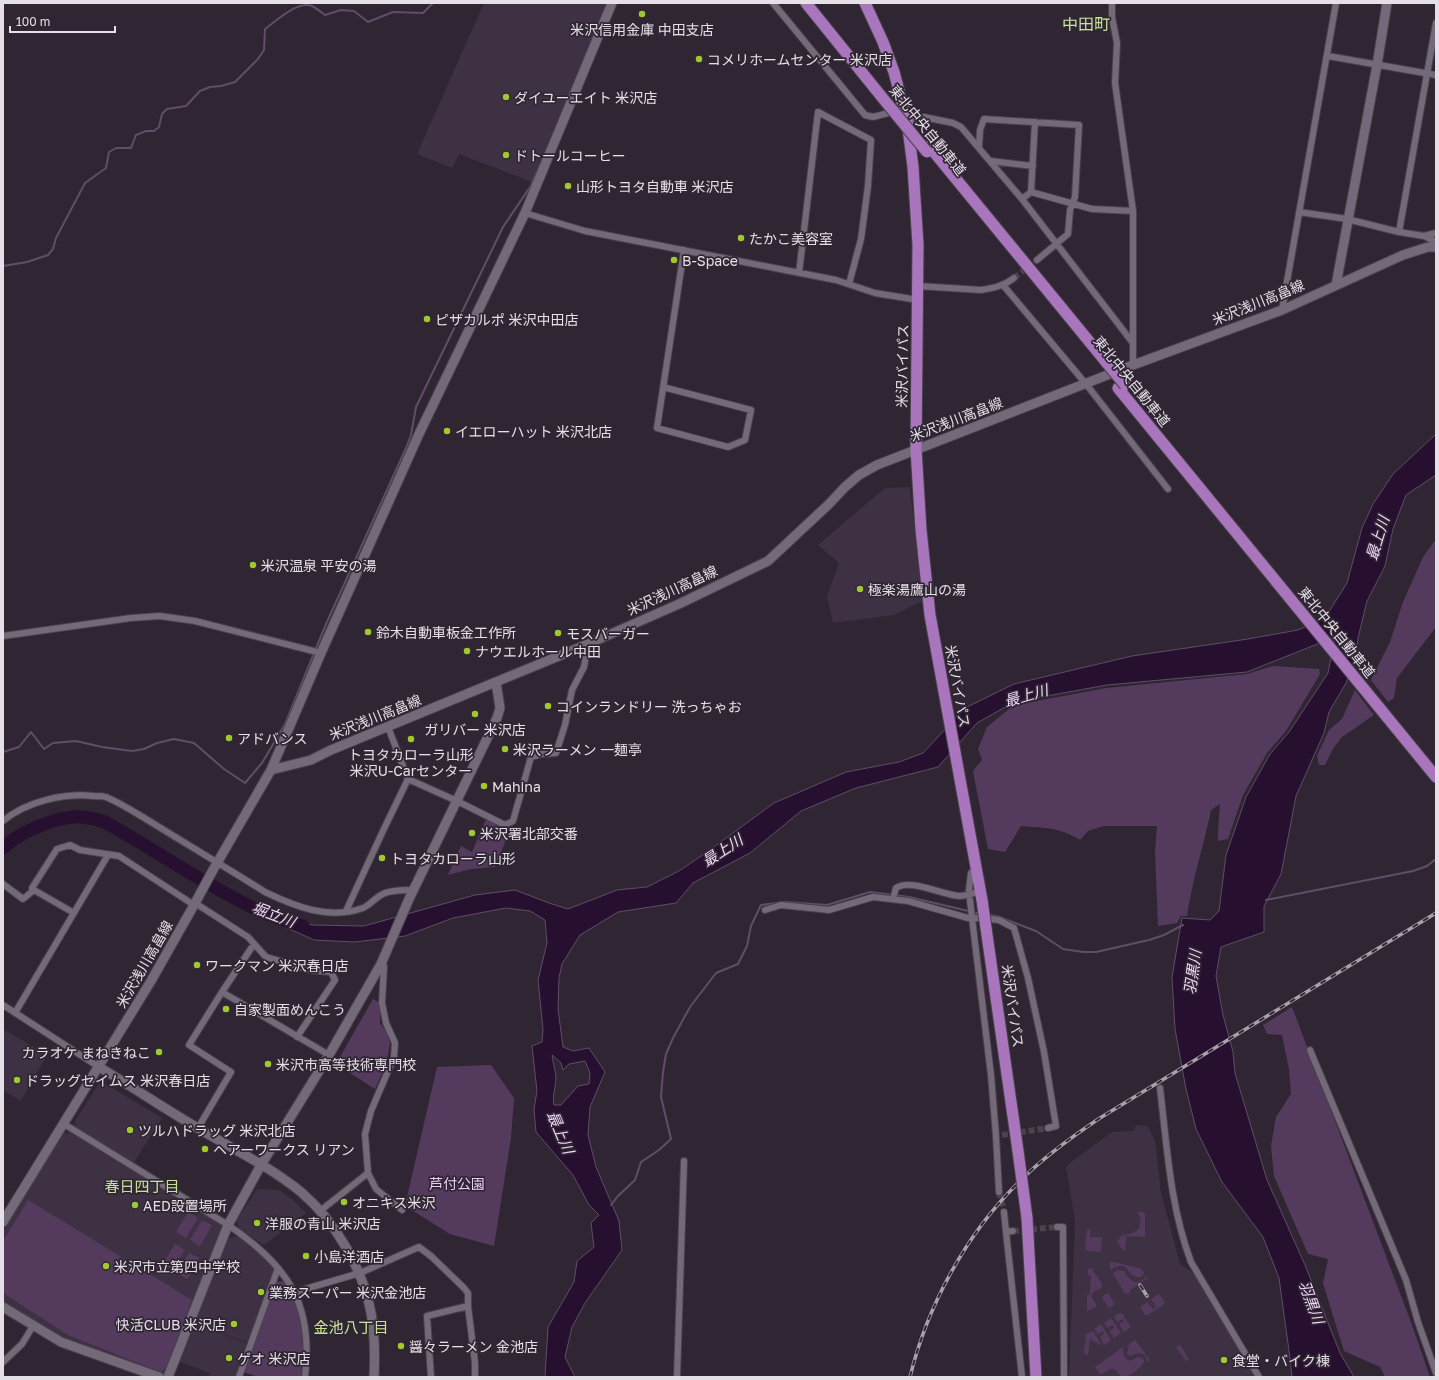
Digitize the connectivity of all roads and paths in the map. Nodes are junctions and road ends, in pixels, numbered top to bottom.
1 (612, 3) edge
2 (773, 3) edge
3 (806, 3) edge
4 (813, 3) edge
5 (865, 3) edge
6 (1112, 3) edge
7 (1336, 3) edge
8 (1387, 3) edge
9 (1436, 23) edge
10 (1328, 56) junction
11 (1377, 65) junction
12 (1427, 74) junction
13 (1436, 75) edge
14 (882, 93) junction
15 (904, 109) junction
16 (907, 122) junction
17 (1035, 122) junction
18 (979, 147) junction
19 (991, 161) junction
20 (1032, 166) junction
21 (1031, 192) junction
22 (1022, 199) junction
23 (1072, 203) junction
24 (1133, 212) junction
25 (1300, 212) junction
26 (525, 213) junction
27 (1347, 220) junction
28 (1399, 232) junction
29 (1436, 233) edge
30 (1424, 236) junction
31 (1436, 242) edge
32 (1056, 244) junction
33 (1436, 247) edge
34 (684, 250) junction
35 (1037, 260) tunnel mouth
36 (799, 273) junction
37 (1014, 278) tunnel mouth
38 (849, 284) junction
39 (1003, 285) junction
40 (1336, 285) junction
41 (918, 286) junction
42 (918, 300) junction
43 (1282, 310) junction
44 (1133, 343) junction
45 (1133, 365) junction
46 (1086, 384) junction
47 (663, 387) junction
48 (916, 449) junction
49 (1168, 489) dead end
50 (1243, 535) junction
51 (3, 636) edge
52 (588, 644) junction
53 (321, 653) junction
54 (496, 682) junction
55 (388, 727) junction
56 (1436, 769) edge
57 (271, 770) junction
58 (1436, 777) edge
59 (408, 780) junction
60 (457, 801) junction
61 (3, 822) edge
62 (108, 855) junction
63 (215, 866) junction
64 (976, 868) junction
65 (3, 884) edge
66 (34, 890) junction
67 (414, 890) junction
68 (969, 890) dead end
69 (893, 896) junction
70 (982, 896) junction
71 (970, 902) dead end
72 (195, 904) junction
73 (765, 910) dead end
74 (346, 912) junction
75 (74, 913) junction
76 (972, 916) junction
77 (986, 922) junction
78 (254, 944) junction
79 (381, 964) junction
80 (222, 992) junction
81 (3, 1005) edge
82 (15, 1013) junction
83 (296, 1037) junction
84 (1310, 1050) dead end
85 (329, 1056) junction
86 (99, 1067) junction
87 (1160, 1088) dead end
88 (64, 1124) junction
89 (198, 1128) junction
90 (1048, 1128) dead end
91 (684, 1161) dead end
92 (261, 1165) junction
93 (368, 1173) junction
94 (999, 1192) tunnel mouth
95 (402, 1210) dead end
96 (320, 1211) junction
97 (1004, 1212) tunnel mouth
98 (3, 1222) edge
99 (228, 1225) junction
100 (1057, 1227) dead end
101 (278, 1268) junction
102 (360, 1273) junction
103 (295, 1292) junction
104 (468, 1306) junction
105 (3, 1307) edge
106 (33, 1326) junction
107 (3, 1362) edge
108 (1436, 1373) edge
109 (159, 1377) edge
110 (168, 1377) edge
111 (239, 1377) edge
112 (305, 1377) edge
113 (374, 1377) edge
114 (431, 1377) edge
115 (475, 1377) edge
116 (677, 1377) edge
117 (1022, 1377) edge
118 (1036, 1377) edge
119 (1064, 1377) edge
120 (1259, 1377) edge

1 - 26 street
2 - 15 street
3 - 14 highway, 東北中央自動車道
4 - 14 highway, 東北中央自動車道
5 - 15 highway, 米沢バイパス
6 - 24 street
7 - 10 street
8 - 11 street
9 - 12 street
10 - 11 street
10 - 25 street
11 - 12 street
11 - 27 street
12 - 13 street
12 - 28 street
14 - 50 highway, 東北中央自動車道, bridge
15 - 16 highway, 米沢バイパス
16 - 18 street
16 - 41 highway, 米沢バイパス
17 - 18 street
17 - 20 street
17 - 23 street
18 - 19 street
19 - 20 street
19 - 22 street
20 - 21 street
21 - 22 street
21 - 23 street
22 - 32 street
23 - 24 street
23 - 32 street
24 - 44 street
25 - 27 street
25 - 43 street
26 - 34 street
26 - 53 street
27 - 28 street
27 - 40 street
28 - 30 street
29 - 30 street
30 - 31 street
32 - 35 street
32 - 44 street
33 - 40 street, 米沢浅川高畠線
34 - 36 street
34 - 47 street
36 - 38 street
36 - 38 street
37 - 39 street
38 - 42 street
39 - 41 street
39 - 46 street
40 - 43 street, 米沢浅川高畠線
41 - 42 highway, 米沢バイパス
42 - 48 highway, 米沢バイパス
43 - 45 street, 米沢浅川高畠線
44 - 45 street
45 - 46 street, 米沢浅川高畠線
46 - 48 street, 米沢浅川高畠線
46 - 49 street
47 - 47 street
48 - 52 street, 米沢浅川高畠線
48 - 64 highway, 米沢バイパス
50 - 56 highway, 東北中央自動車道
50 - 58 highway, 東北中央自動車道
51 - 53 street
52 - 54 street, 米沢浅川高畠線
52 - 60 street
53 - 57 street
54 - 55 street, 米沢浅川高畠線
54 - 60 street
55 - 57 street, 米沢浅川高畠線
55 - 59 street
57 - 63 street, 米沢浅川高畠線
59 - 60 street
59 - 74 street
60 - 67 street
61 - 63 street
62 - 66 street
62 - 72 street
62 - 75 street
63 - 72 street, 米沢浅川高畠線
63 - 74 street
64 - 68 street
64 - 70 highway, 米沢バイパス
65 - 66 street
66 - 75 street
67 - 74 street
67 - 79 street
69 - 70 street
69 - 73 street
69 - 76 street
70 - 77 highway, 米沢バイパス, bridge
71 - 76 street
72 - 78 street
72 - 86 street, 米沢浅川高畠線
75 - 82 street
76 - 77 street
76 - 94 street
77 - 90 street
77 - 118 highway, 米沢バイパス, bridge
78 - 80 street
78 - 83 street
79 - 85 street
79 - 93 street
80 - 83 street
80 - 89 street
81 - 82 street
82 - 86 street
83 - 85 street
84 - 108 street
85 - 92 street
86 - 88 street, 米沢浅川高畠線
86 - 89 street
87 - 120 street
88 - 98 street, 米沢浅川高畠線
88 - 99 street
89 - 92 street
91 - 116 street
92 - 96 street
92 - 99 street
93 - 95 street
93 - 96 street
96 - 102 street
97 - 117 street
99 - 101 street
99 - 110 street
100 - 119 street
101 - 103 street
101 - 111 street
102 - 103 street
102 - 104 street
102 - 113 street
103 - 112 street
104 - 114 street
104 - 115 street
105 - 106 street
106 - 107 street
106 - 109 street

